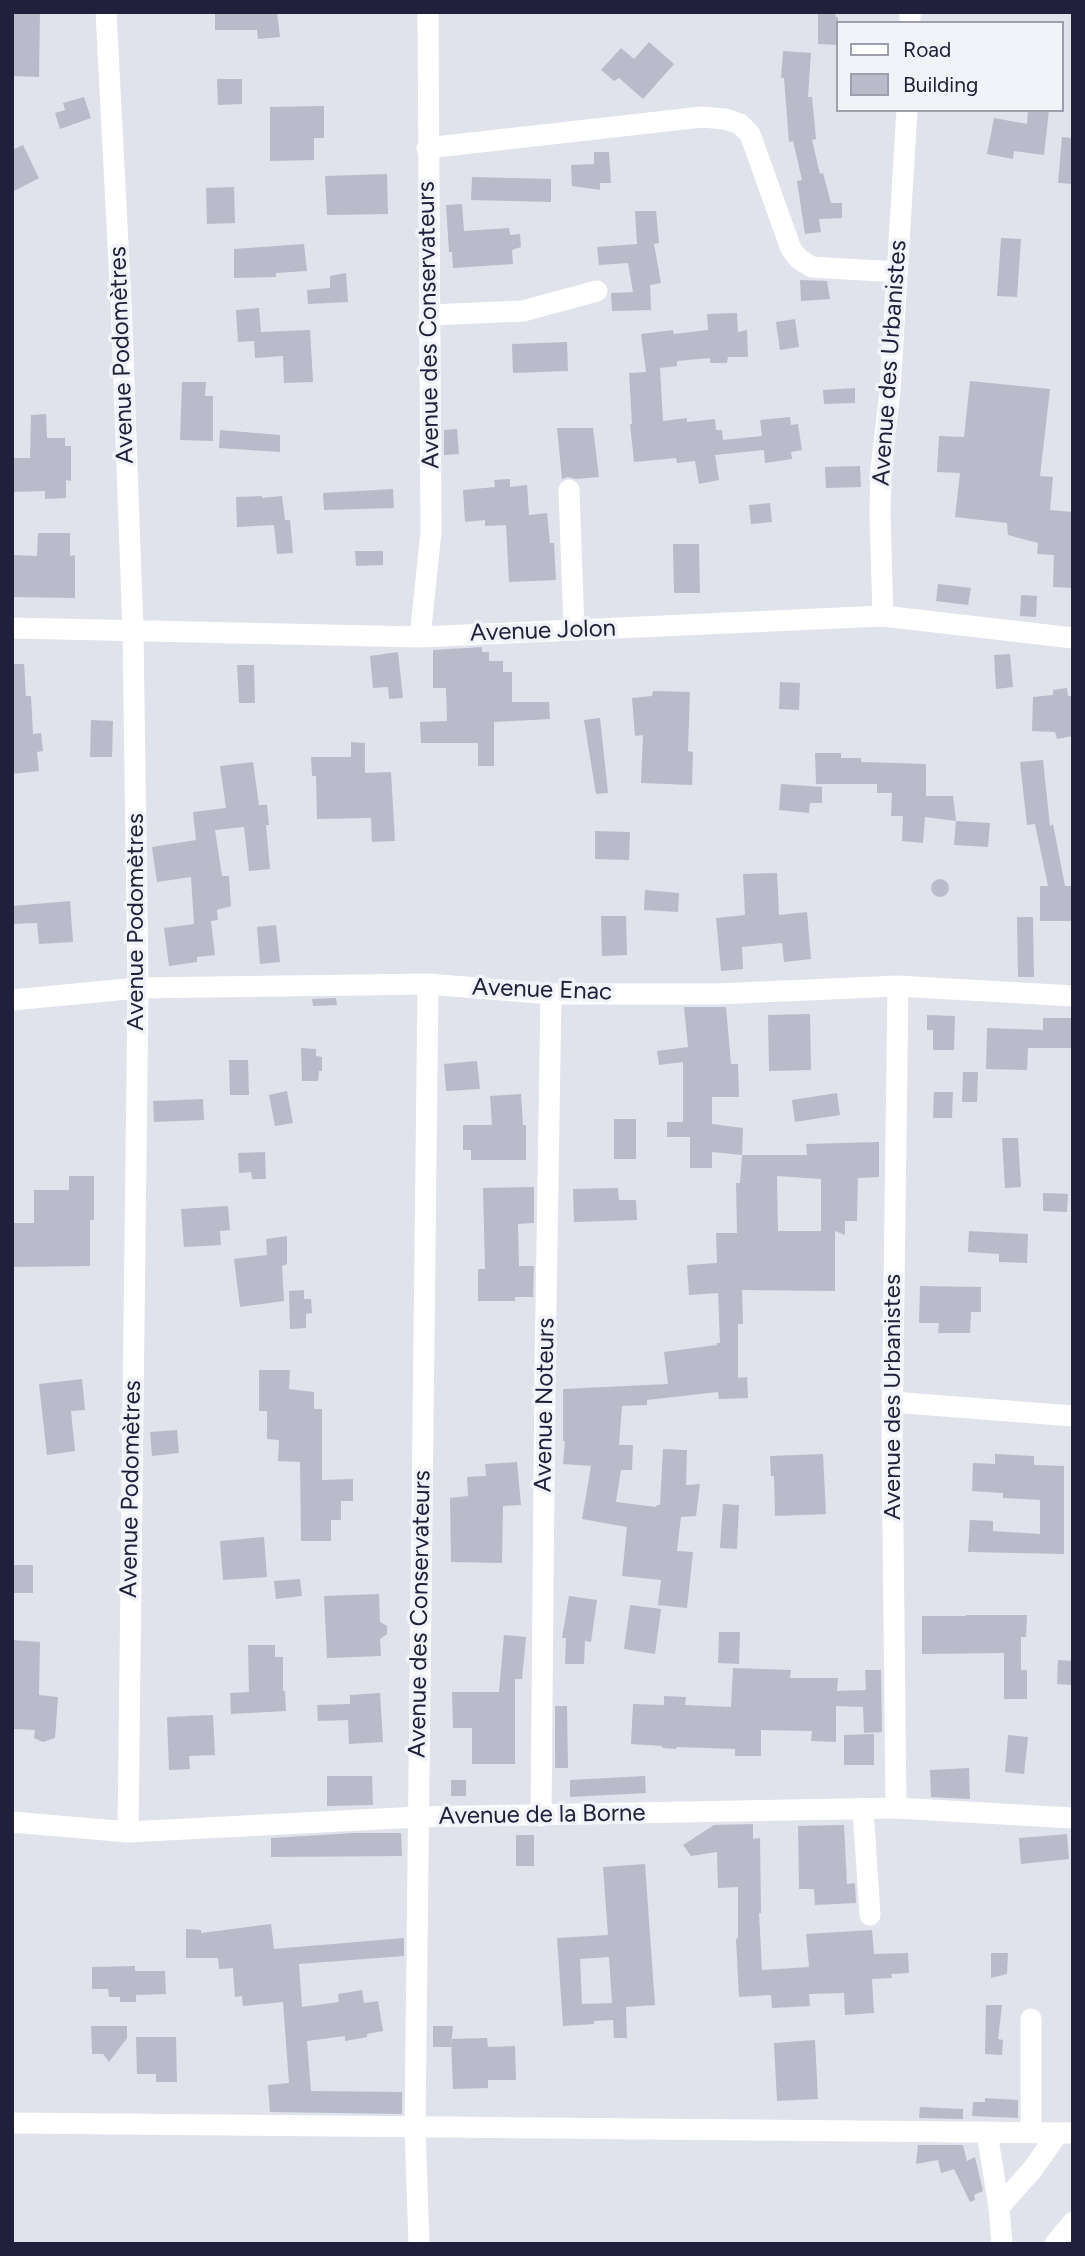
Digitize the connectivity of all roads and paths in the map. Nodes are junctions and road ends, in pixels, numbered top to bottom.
1 (106, 12) edge
2 (428, 12) edge
3 (906, 112) edge
4 (427, 148) junction
5 (897, 272) junction
6 (597, 291) dead end
7 (429, 316) junction
8 (569, 490) dead end
9 (883, 617) junction
10 (12, 628) edge
11 (133, 630) junction
12 (574, 630) junction
13 (420, 637) junction
14 (1073, 638) edge
15 (428, 984) junction
16 (898, 986) junction
17 (138, 988) junction
18 (551, 994) junction
19 (1073, 996) edge
20 (12, 1000) edge
21 (892, 1402) junction
22 (1073, 1416) edge
23 (896, 1808) junction
24 (863, 1809) junction
25 (541, 1815) junction
26 (418, 1817) junction
27 (1073, 1818) edge
28 (12, 1822) edge
29 (128, 1832) junction
30 (870, 1915) dead end
31 (1031, 2019) dead end
32 (12, 2123) edge
33 (415, 2127) junction
34 (987, 2133) junction
35 (1031, 2133) junction
36 (1066, 2133) edge
37 (999, 2207) junction
38 (1073, 2222) edge
39 (418, 2244) edge
40 (1002, 2244) edge
41 (1055, 2244) edge

1 - 11 street, Avenue Podomètres
2 - 4 street, Avenue des Conservateurs
3 - 5 street, Avenue des Urbanistes
4 - 5 street
4 - 7 street, Avenue des Conservateurs
5 - 9 street, Avenue des Urbanistes
6 - 7 street
7 - 13 street, Avenue des Conservateurs
8 - 12 street
9 - 12 street, Avenue Jolon
9 - 14 street, Avenue Jolon
10 - 11 street, Avenue Jolon
11 - 13 street, Avenue Jolon
11 - 17 street, Avenue Podomètres
12 - 13 street, Avenue Jolon
15 - 17 street, Avenue Enac
15 - 18 street, Avenue Enac
15 - 26 street, Avenue des Conservateurs
16 - 18 street, Avenue Enac
16 - 19 street, Avenue Enac
16 - 21 street, Avenue des Urbanistes
17 - 20 street, Avenue Enac
17 - 29 street, Avenue Podomètres
18 - 25 street, Avenue Noteurs
21 - 22 street
21 - 23 street, Avenue des Urbanistes
23 - 24 street, Avenue de la Borne
23 - 27 street, Avenue de la Borne
24 - 25 street, Avenue de la Borne
24 - 30 street
25 - 26 street, Avenue de la Borne
26 - 29 street, Avenue de la Borne
26 - 33 street, Avenue des Conservateurs
28 - 29 street, Avenue de la Borne
31 - 35 street
32 - 33 street
33 - 34 street
33 - 39 street, Avenue des Conservateurs
34 - 35 street
34 - 37 street
35 - 36 street
36 - 37 street
37 - 40 street
38 - 41 street

